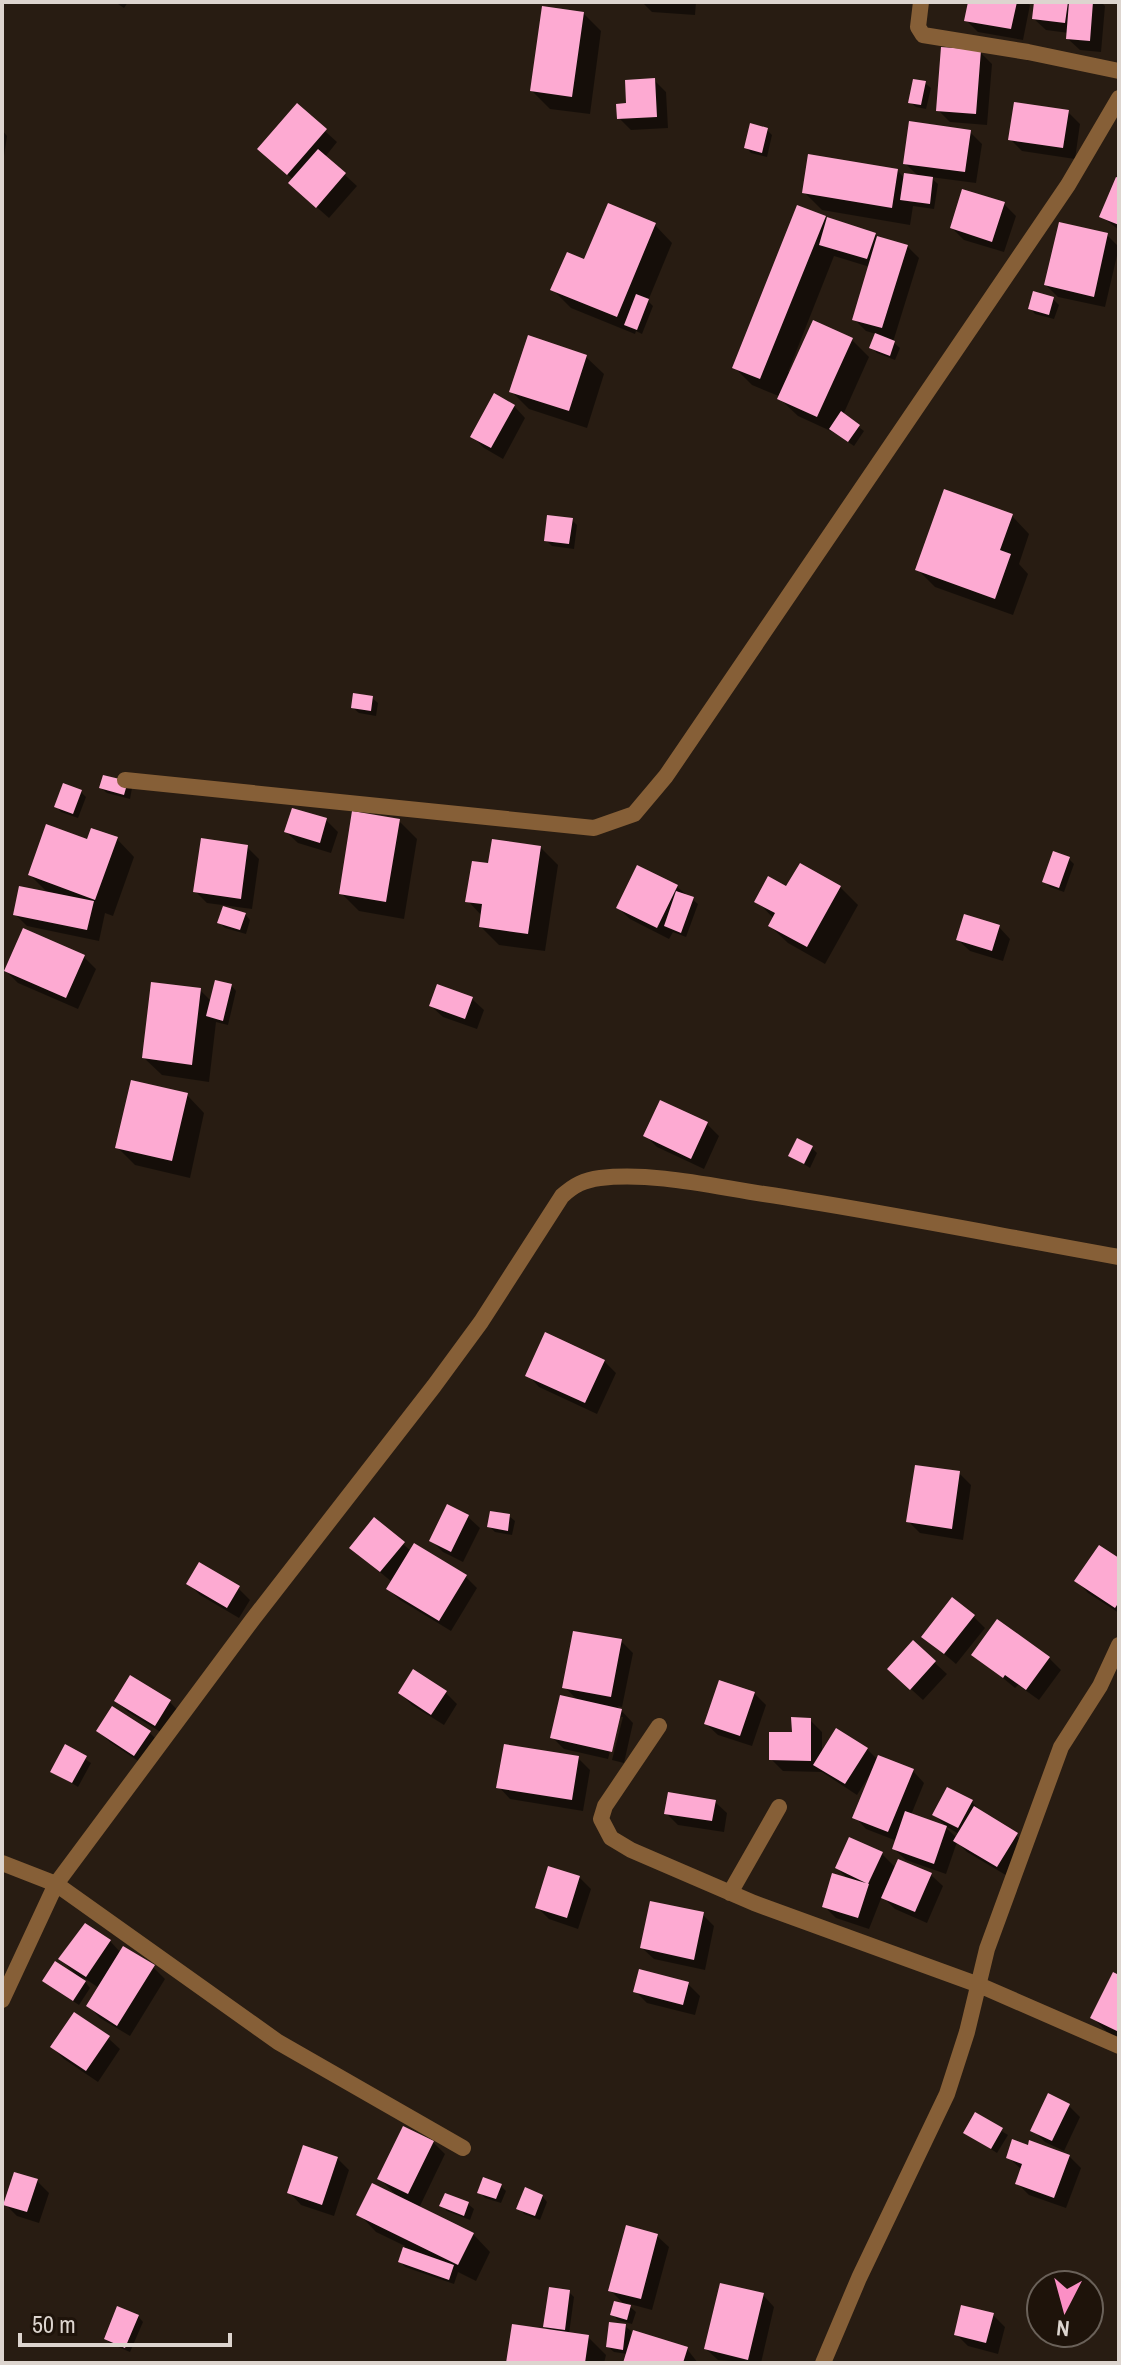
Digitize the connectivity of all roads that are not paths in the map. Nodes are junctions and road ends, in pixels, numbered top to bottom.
1 (921, 2) edge
2 (1119, 71) edge
3 (1119, 98) edge
4 (125, 780) dead end
5 (1119, 1257) edge
6 (1119, 1645) edge
7 (659, 1726) dead end
8 (779, 1807) dead end
9 (2, 1863) edge
10 (56, 1884) junction
11 (730, 1893) junction
12 (979, 1985) junction
13 (2, 2000) edge
14 (1119, 2046) edge
15 (463, 2148) dead end
16 (823, 2363) edge

1 - 2 street
3 - 4 street
5 - 10 street
6 - 12 street
7 - 11 street
8 - 11 street
9 - 10 street
10 - 13 street
10 - 15 street
11 - 12 street
12 - 14 street
12 - 16 street

